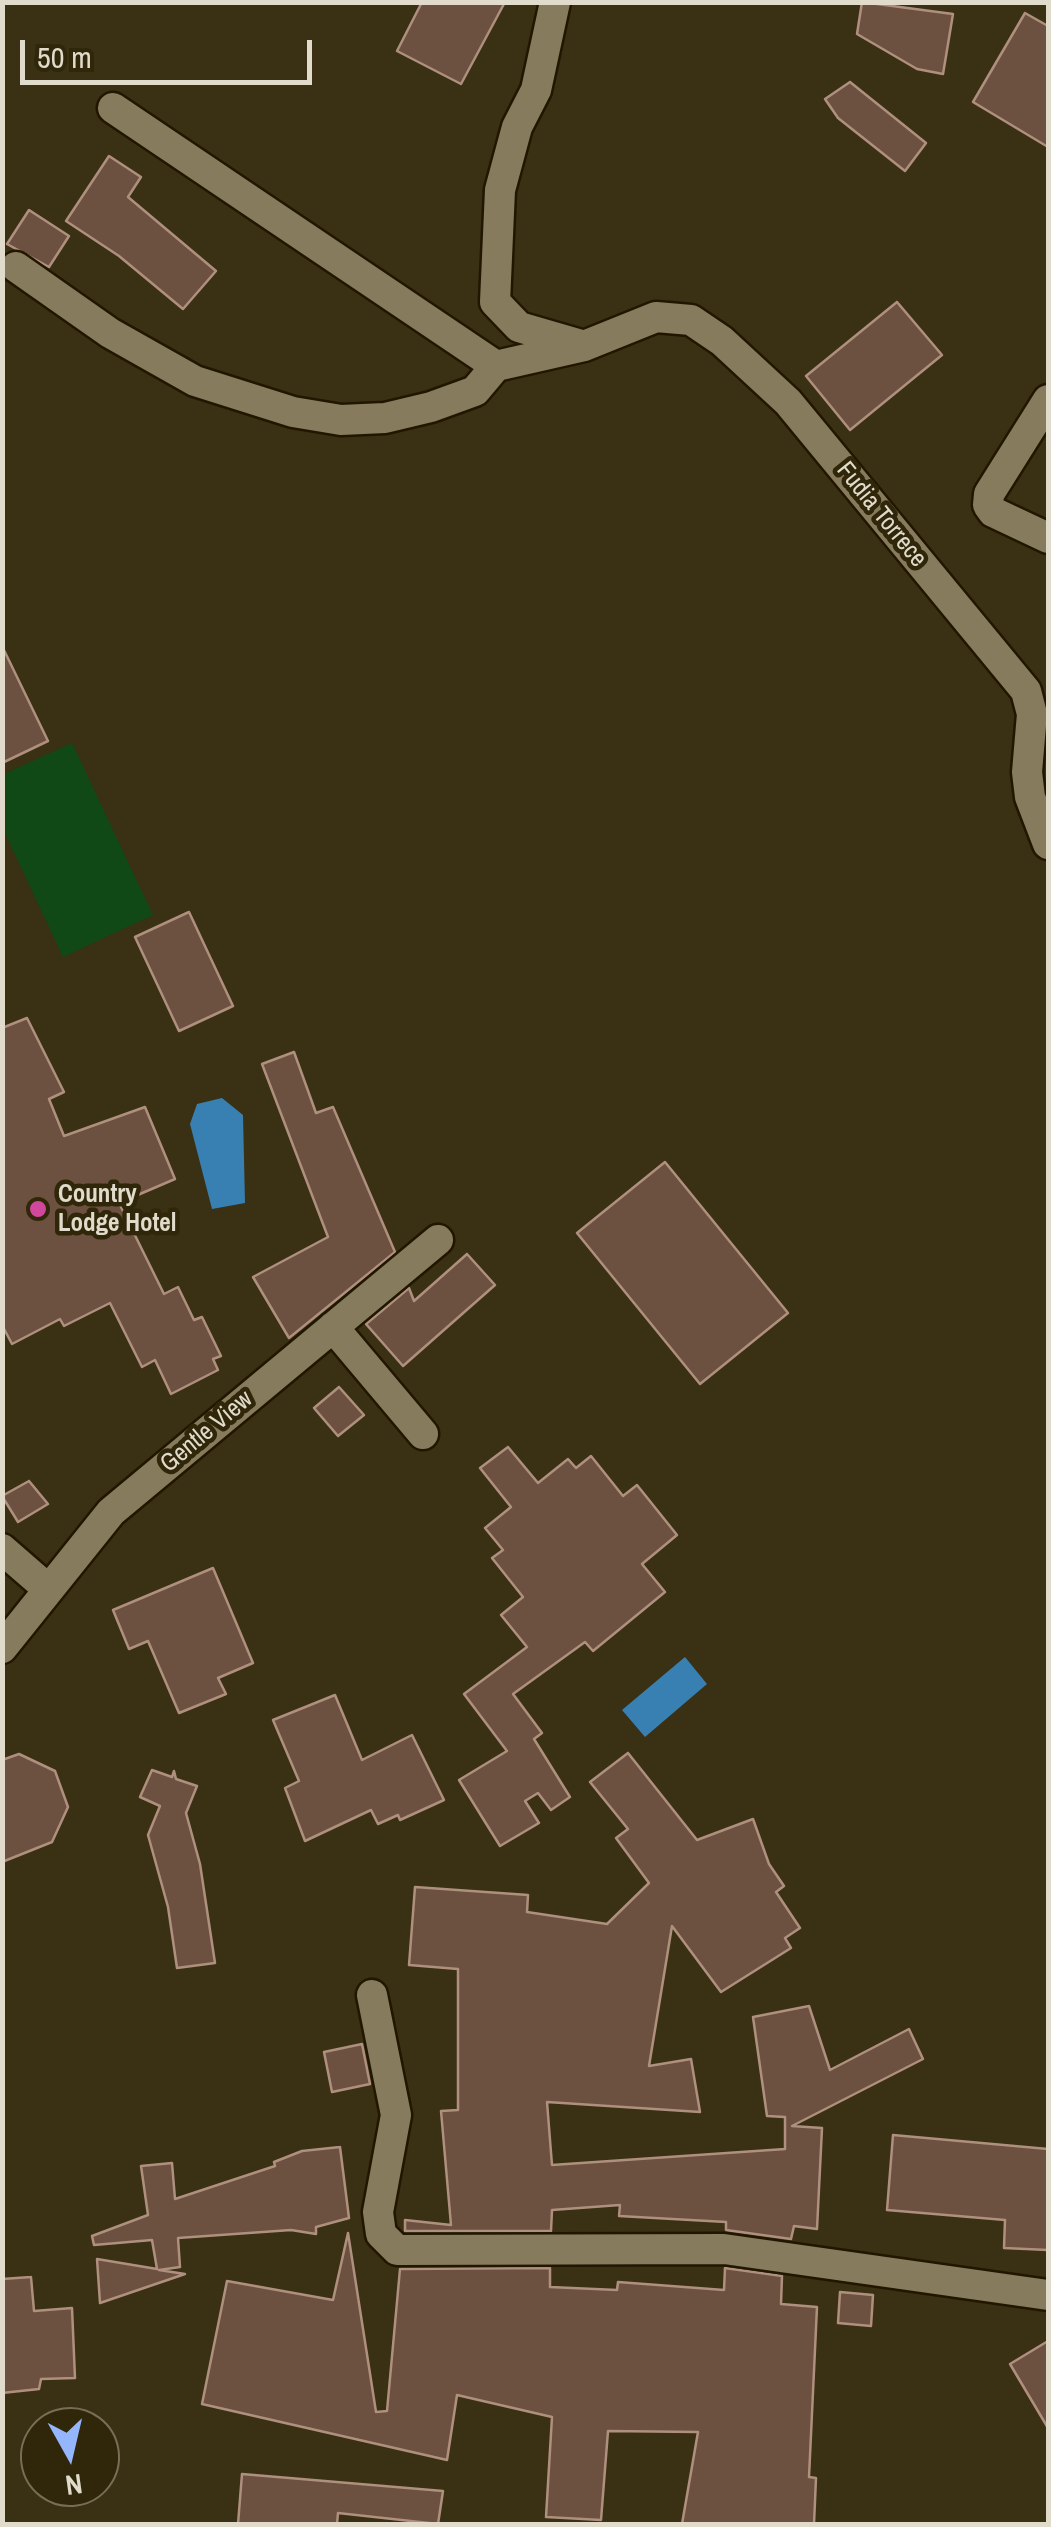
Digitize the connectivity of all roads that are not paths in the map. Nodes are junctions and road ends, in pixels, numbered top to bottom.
1 (555, 2) edge
2 (113, 108) dead end
3 (16, 267) dead end
4 (584, 346) junction
5 (496, 366) junction
6 (1048, 400) edge
7 (1048, 538) edge
8 (1038, 764) edge
9 (1048, 844) edge
10 (438, 1240) dead end
11 (333, 1327) junction
12 (424, 1434) dead end
13 (2, 1548) edge
14 (48, 1590) junction
15 (2, 1648) edge
16 (372, 1995) dead end
17 (1048, 2295) edge

1 - 4 street
2 - 5 street
3 - 5 street
4 - 5 street, Fudia Torrece
4 - 8 street, Fudia Torrece
6 - 7 street
8 - 9 street, Fudia Torrece
10 - 11 street, Gentle View
11 - 12 street
11 - 14 street, Gentle View
13 - 14 street
14 - 15 street, Gentle View
16 - 17 street

